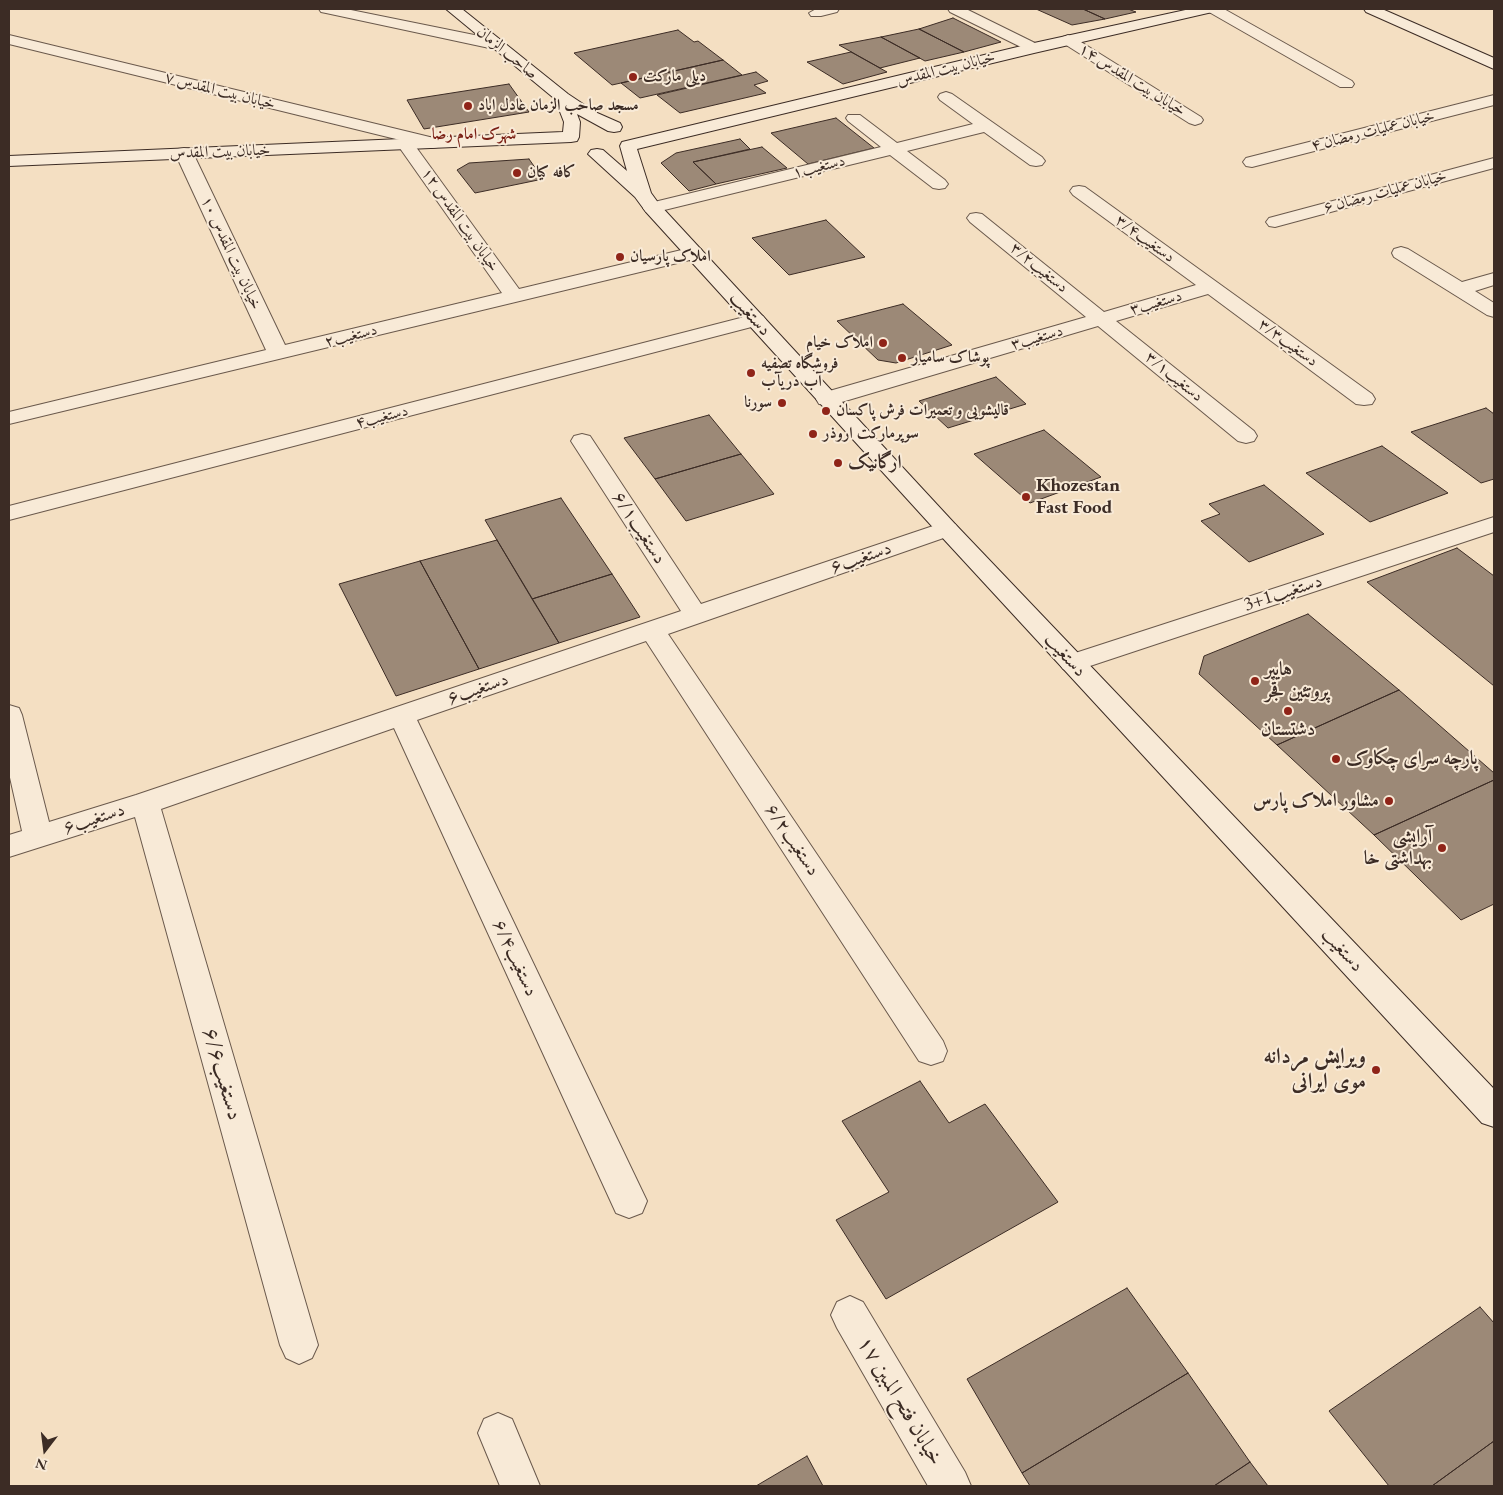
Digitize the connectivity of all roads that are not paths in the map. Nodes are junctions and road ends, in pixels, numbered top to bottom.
1 (326, 9) edge
2 (453, 9) edge
3 (832, 9) edge
4 (955, 9) edge
5 (1208, 9) edge
6 (1214, 9) edge
7 (1371, 9) edge
8 (816, 13) dead end
9 (9, 40) edge
10 (1068, 40) junction
11 (494, 44) junction
12 (1034, 48) junction
13 (1494, 64) edge
14 (1346, 84) dead end
15 (562, 97) junction
16 (946, 97) dead end
17 (1494, 100) edge
18 (854, 118) dead end
19 (1195, 120) dead end
20 (986, 126) junction
21 (623, 135) junction
22 (432, 143) junction
23 (406, 144) junction
24 (583, 147) junction
25 (893, 148) junction
26 (184, 153) junction
27 (9, 160) edge
28 (1036, 161) dead end
29 (1252, 162) dead end
30 (1494, 163) edge
31 (939, 184) dead end
32 (1079, 192) dead end
33 (647, 200) junction
34 (976, 218) dead end
35 (1276, 222) dead end
36 (1400, 252) dead end
37 (694, 253) junction
38 (1494, 279) edge
39 (1211, 287) junction
40 (1460, 290) junction
41 (514, 296) junction
42 (1494, 311) edge
43 (1102, 319) junction
44 (756, 320) junction
45 (278, 353) junction
46 (827, 399) junction
47 (1364, 399) dead end
48 (10, 412) edge
49 (1246, 436) dead end
50 (582, 441) dead end
51 (9, 513) edge
52 (1494, 524) edge
53 (947, 529) junction
54 (696, 615) junction
55 (652, 630) junction
56 (1072, 663) junction
57 (9, 715) edge
58 (401, 716) junction
59 (145, 803) junction
60 (38, 837) junction
61 (9, 846) edge
62 (931, 1050) dead end
63 (1494, 1112) edge
64 (629, 1200) dead end
65 (850, 1315) dead end
66 (299, 1345) dead end
67 (498, 1433) dead end
68 (520, 1486) edge
69 (951, 1486) edge

1 - 11 street
2 - 11 street, صاحب الزمان
3 - 8 street
4 - 12 street
5 - 10 street, خیابان بیت المقدس
6 - 14 street
7 - 13 street
9 - 22 street, خیابان بیت المقدس ۷
10 - 12 street, خیابان بیت المقدس
10 - 19 street, خیابان بیت المقدس ۱۴
11 - 15 street, صاحب الزمان
12 - 21 street, خیابان بیت المقدس
15 - 21 street, صاحب الزمان
15 - 24 street
16 - 20 street
17 - 29 street, خیابان عملیات رمضان ۴
18 - 25 street
20 - 25 street, دستغیب۱
20 - 28 street
21 - 24 street, خیابان بیت المقدس
21 - 24 street, خیابان بیت المقدس
21 - 33 street
22 - 23 street, خیابان بیت المقدس
22 - 24 street, خیابان بیت المقدس
23 - 26 street, خیابان بیت المقدس
23 - 41 street, خیابان بیت المقدس ۱۲
24 - 33 street, دستغیب
25 - 31 street
25 - 33 street, دستغیب۱
26 - 27 street, خیابان بیت المقدس
26 - 45 street, خیابان بیت المقدس ۱۰
30 - 35 street, خیابان عملیات رمضان ۶
32 - 39 street, ۳/۴دستغیب
33 - 37 street, دستغیب
34 - 43 street, ۳/۲دستغیب
36 - 40 street
37 - 41 street, ۲دستغیب
37 - 44 street, دستغیب
38 - 40 street
39 - 43 street, ۳دستغیب
39 - 47 street, ۳/۳دستغیب
40 - 42 street
41 - 45 street, ۲دستغیب
43 - 46 street, دستغیب۳
43 - 49 street, ۳/۱دستغیب
44 - 46 street, دستغیب
44 - 51 street, دستغیب۴
45 - 48 street, ۲دستغیب
46 - 53 street, دستغیب
50 - 54 street, دستغیب۶/۱
52 - 56 street, 3+1دستغیب
53 - 54 street, دستغیب۶
53 - 56 street, دستغیب
54 - 55 street, دستغیب۶
55 - 58 street, دستغیب۶
55 - 62 street, دستغیب۶/۲
56 - 63 street, دستغیب
57 - 60 street
58 - 59 street, دستغیب۶
58 - 64 street, دستغیب۶/۴
59 - 60 street, دستغیب۶
59 - 66 street, دستغیب۶/۶
60 - 61 street, دستغیب۶
65 - 69 street, خیابان فتح المبین ۱۷
67 - 68 street

